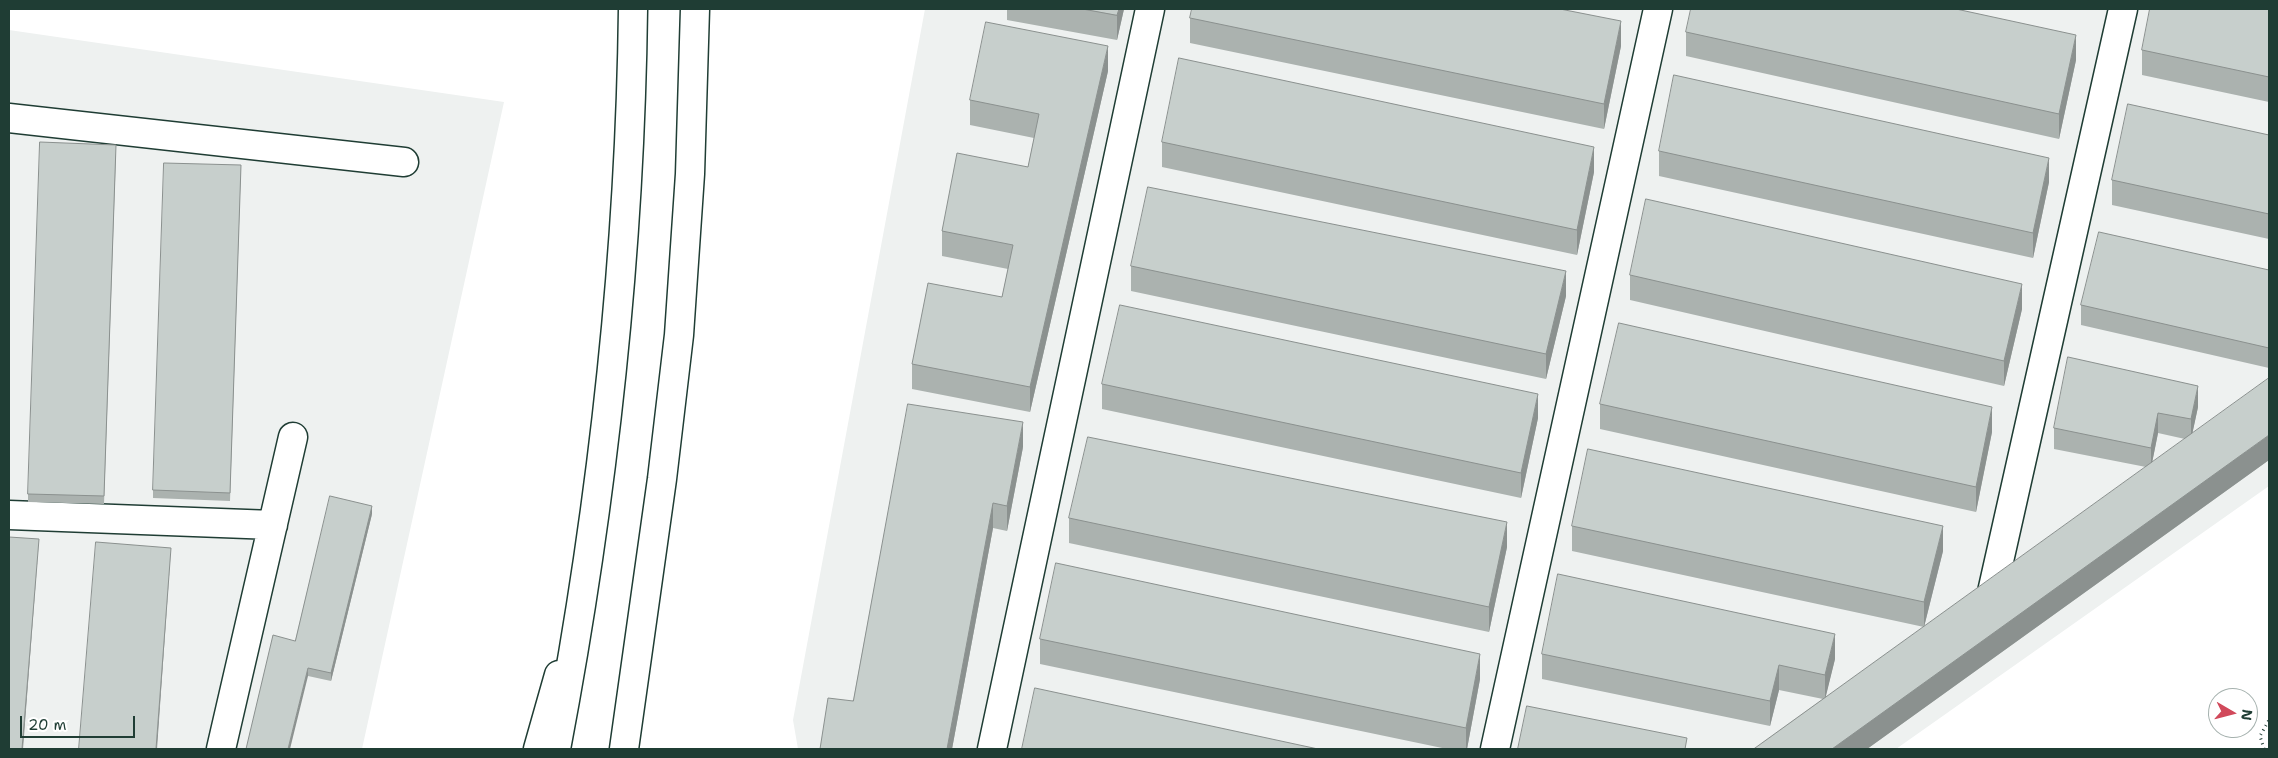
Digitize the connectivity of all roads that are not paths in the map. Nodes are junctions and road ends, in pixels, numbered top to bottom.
1 (633, 9) edge
2 (695, 9) edge
3 (1150, 9) edge
4 (1658, 9) edge
5 (2123, 9) edge
6 (9, 118) edge
7 (404, 162) dead end
8 (293, 437) dead end
9 (9, 514) edge
10 (272, 526) junction
11 (2022, 578) edge
12 (582, 594) junction
13 (221, 749) edge
14 (538, 749) edge
15 (556, 749) edge
16 (624, 749) edge
17 (992, 749) edge
18 (1495, 749) edge

1 - 12 main road
2 - 16 main road
3 - 17 main road
4 - 18 main road
5 - 11 main road
6 - 7 main road
8 - 10 main road
9 - 10 main road
10 - 13 main road
12 - 14 main road
12 - 15 main road

